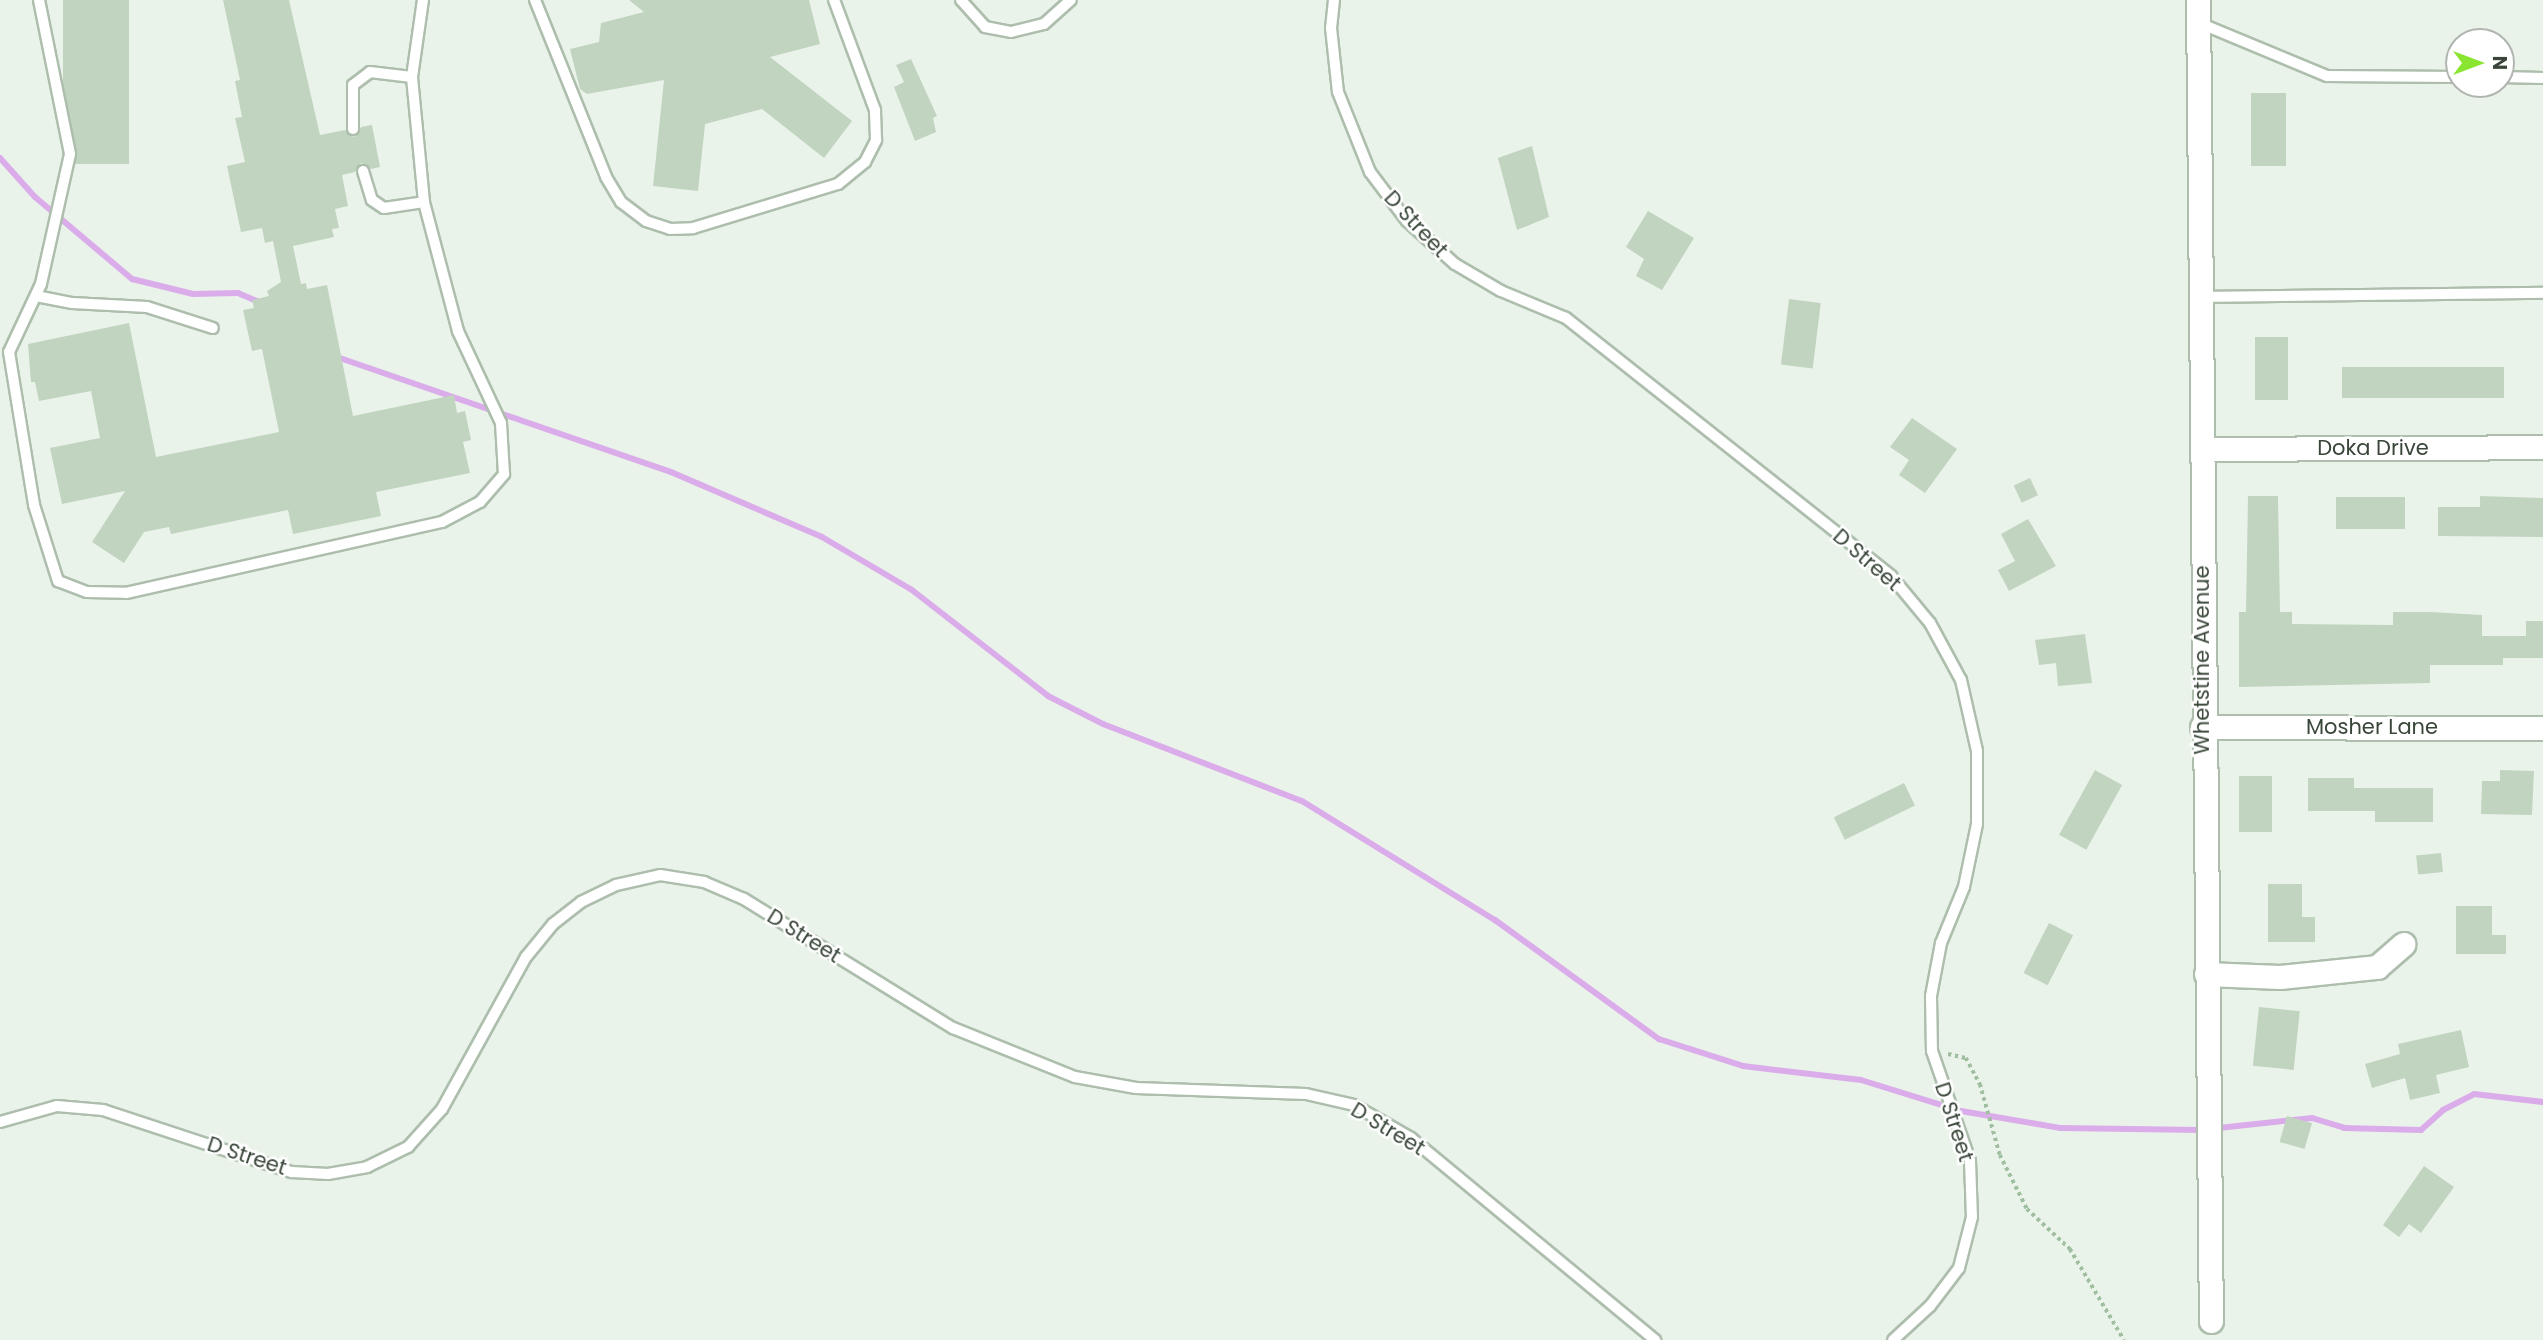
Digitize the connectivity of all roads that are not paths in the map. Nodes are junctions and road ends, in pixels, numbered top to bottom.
1 (39, 0) edge
2 (423, 0) edge
3 (535, 0) edge
4 (834, 0) edge
5 (961, 0) edge
6 (1071, 0) edge
7 (1334, 0) edge
8 (2197, 11) edge
9 (412, 77) junction
10 (2445, 77) edge
11 (2515, 77) edge
12 (2543, 78) edge
13 (353, 129) dead end
14 (363, 171) dead end
15 (424, 202) junction
16 (2543, 293) edge
17 (36, 296) junction
18 (2202, 297) junction
19 (213, 328) dead end
20 (2543, 447) edge
21 (2203, 449) junction
22 (2202, 727) junction
23 (2543, 728) edge
24 (2403, 944) dead end
25 (2206, 974) junction
26 (0, 1122) edge
27 (2211, 1321) dead end
28 (1655, 1340) edge
29 (1893, 1340) edge

1 - 17 lane
2 - 9 lane
3 - 4 lane
5 - 6 lane
7 - 29 lane, D Street
8 - 10 lane
8 - 18 street, Whetstine Avenue
9 - 13 lane
9 - 15 lane
11 - 12 lane
14 - 15 lane
15 - 17 lane
16 - 18 lane
17 - 19 lane
18 - 21 street, Whetstine Avenue
20 - 21 street, Doka Drive
21 - 22 street, Whetstine Avenue
22 - 23 street, Mosher Lane
22 - 25 street, Whetstine Avenue
24 - 25 street
25 - 27 street, Whetstine Avenue
26 - 28 lane, D Street

